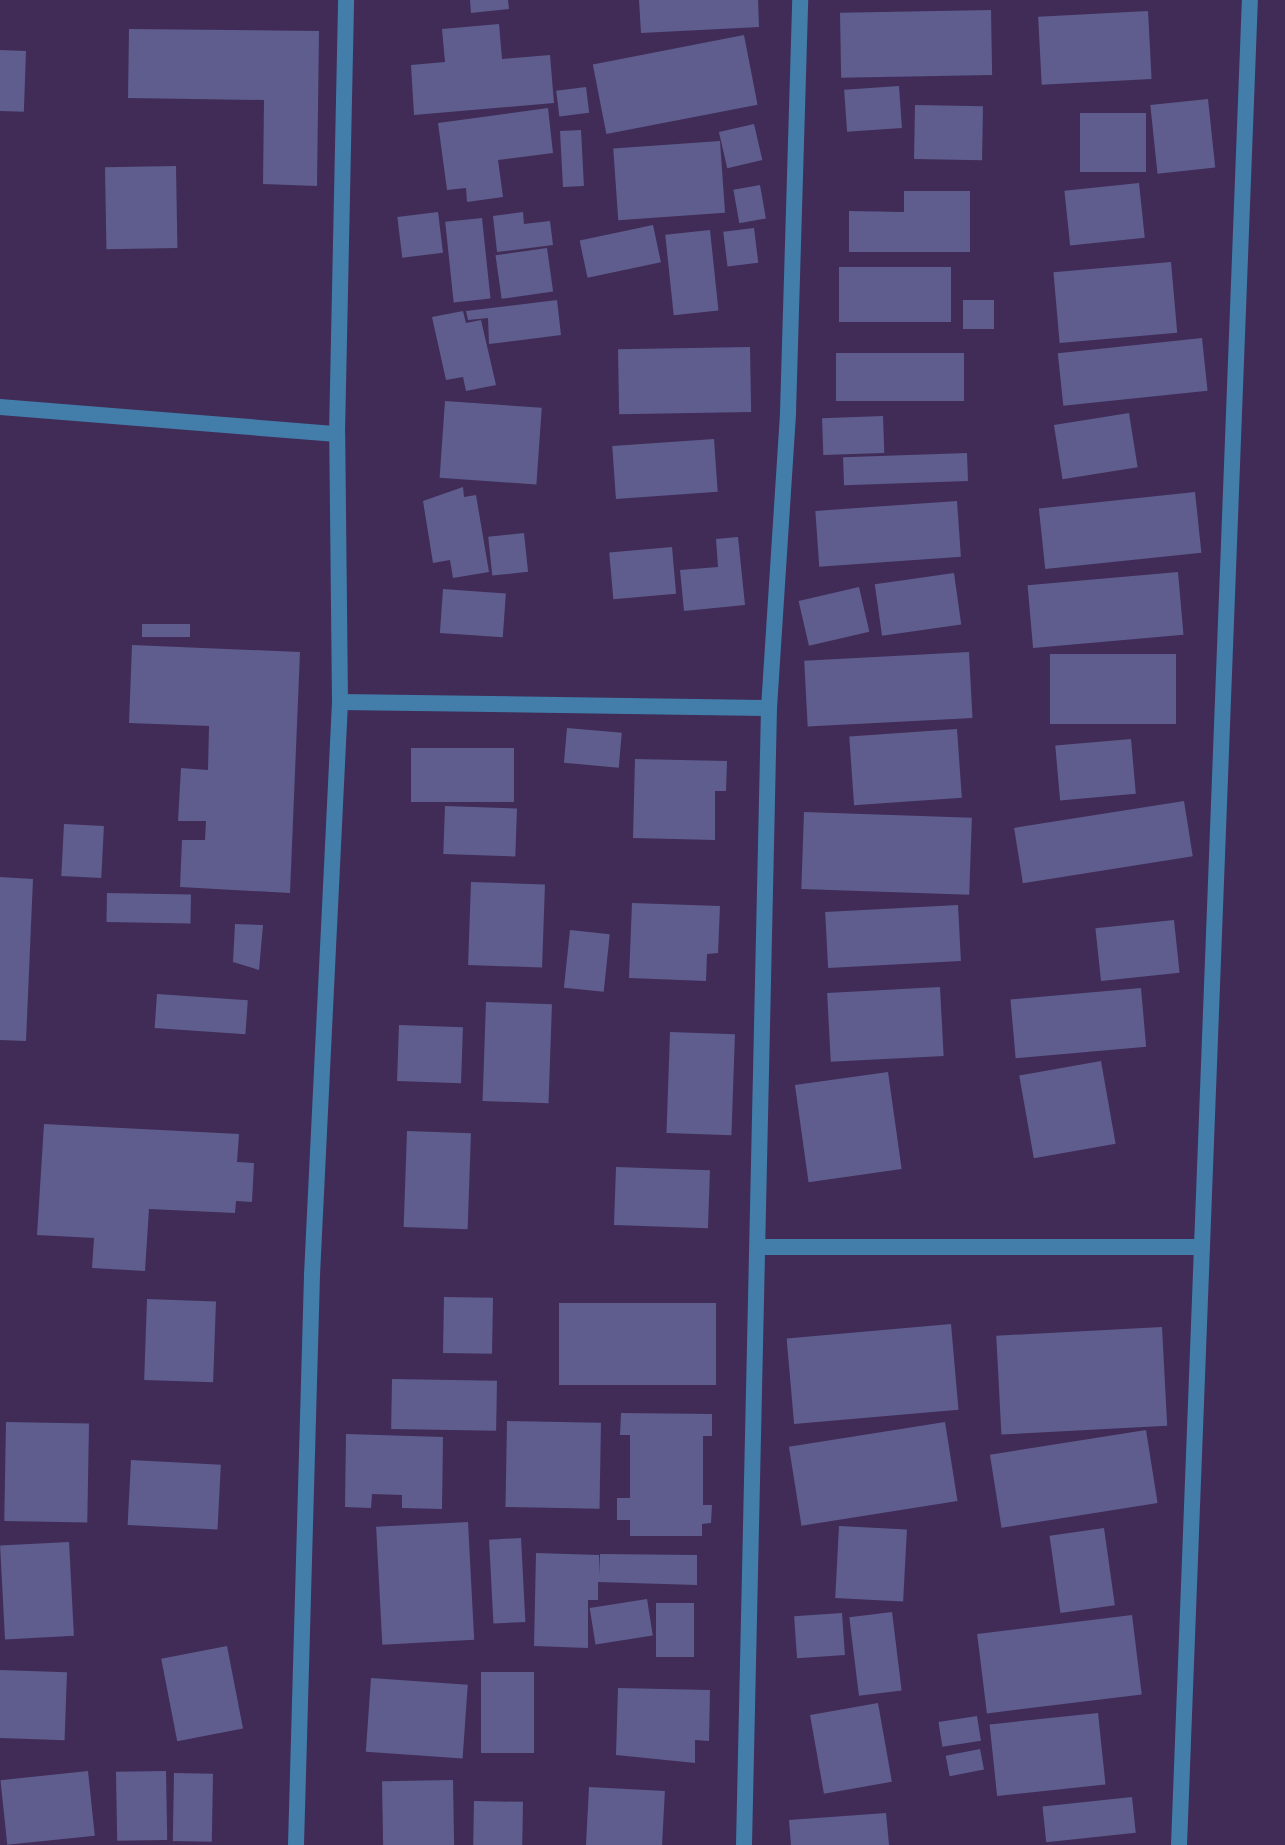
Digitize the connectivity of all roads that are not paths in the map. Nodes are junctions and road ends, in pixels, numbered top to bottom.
1 (346, 0) edge
2 (800, 0) edge
3 (1250, 0) edge
4 (0, 407) edge
5 (337, 434) junction
6 (340, 702) junction
7 (769, 708) junction
8 (759, 1247) junction
9 (1202, 1247) junction
10 (296, 1845) edge
11 (744, 1845) edge
12 (1179, 1845) edge

1 - 5 street
2 - 7 street
3 - 9 street
4 - 5 street
5 - 6 street
6 - 7 street
6 - 10 street
7 - 8 street
8 - 9 street
8 - 11 street
9 - 12 street

